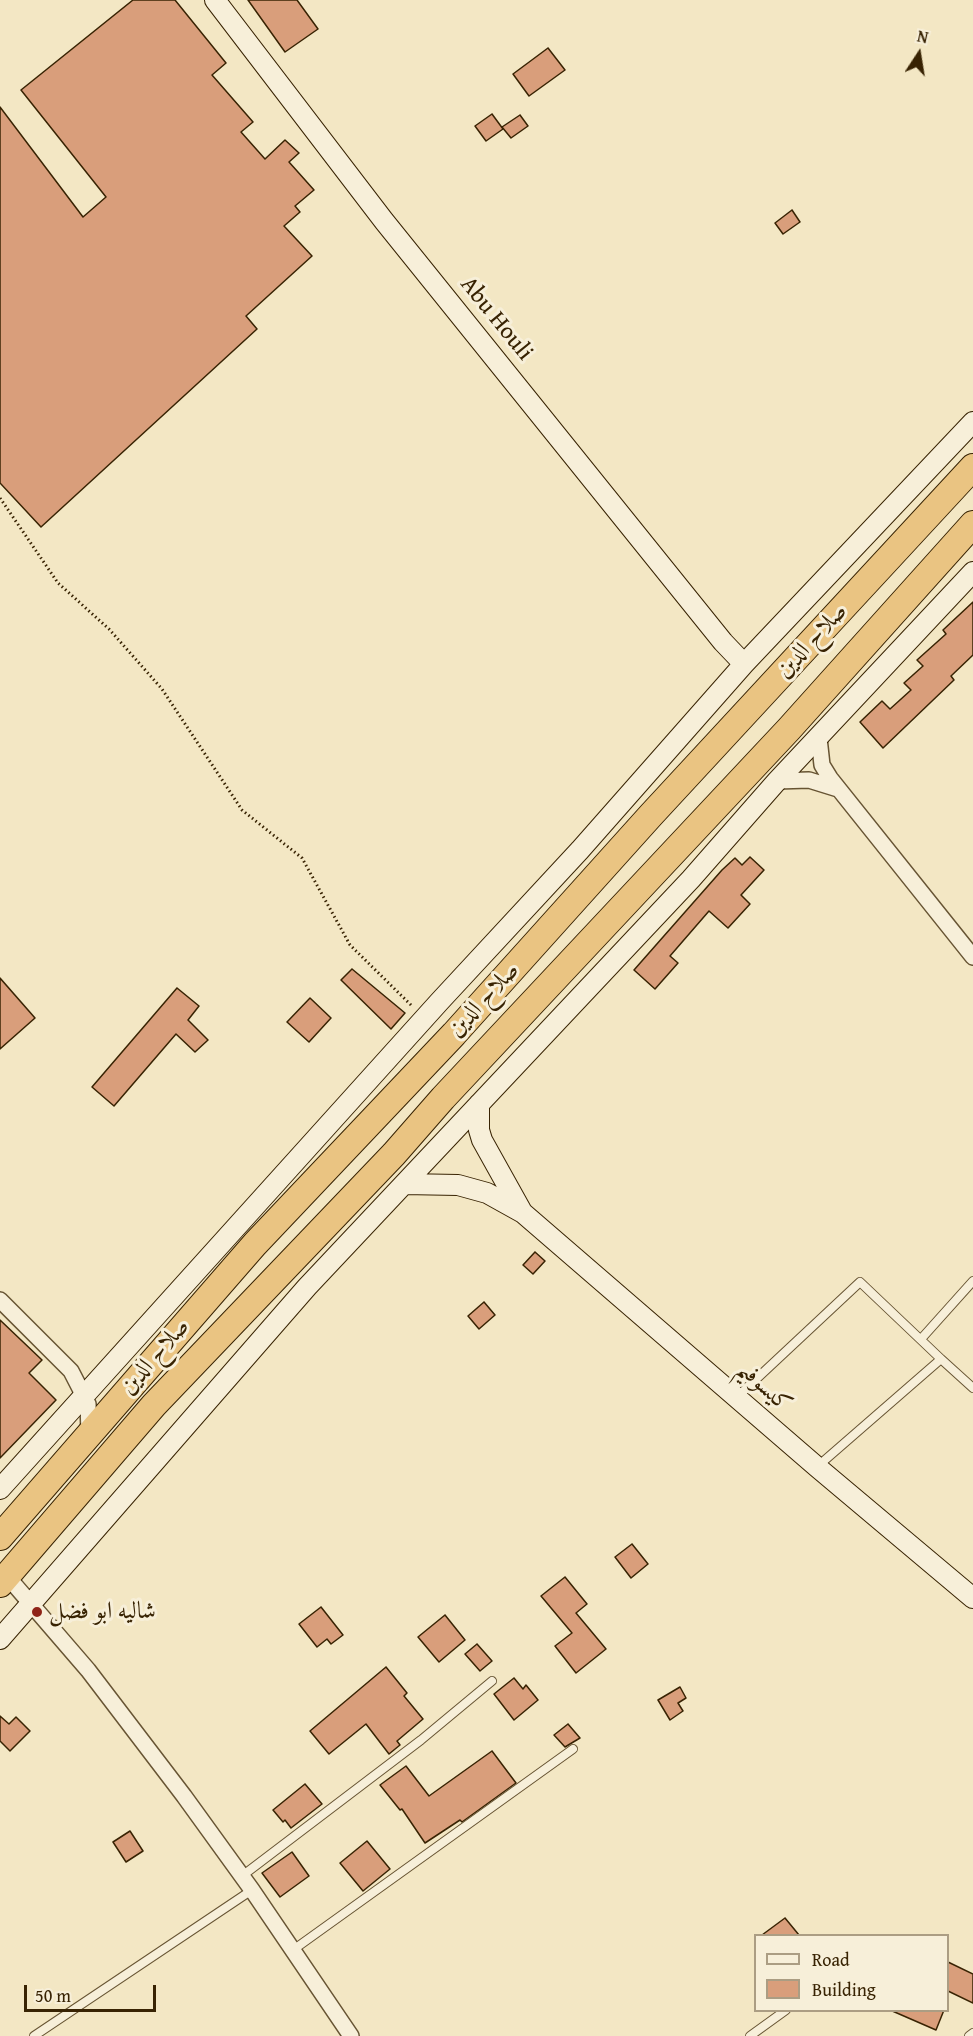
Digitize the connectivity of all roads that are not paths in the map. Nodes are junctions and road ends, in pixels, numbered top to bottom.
1 (215, 0) edge
2 (973, 422) edge
3 (973, 467) edge
4 (973, 524) edge
5 (973, 572) edge
6 (744, 664) junction
7 (819, 738) junction
8 (777, 781) junction
9 (838, 789) junction
10 (973, 957) edge
11 (479, 1104) junction
12 (404, 1184) junction
13 (523, 1212) junction
14 (973, 1281) edge
15 (0, 1300) edge
16 (921, 1339) junction
17 (941, 1359) junction
18 (973, 1388) edge
19 (84, 1393) junction
20 (736, 1398) junction
21 (89, 1433) junction
22 (817, 1467) junction
23 (0, 1489) edge
24 (0, 1537) edge
25 (3, 1580) edge
26 (973, 1598) edge
27 (32, 1603) junction
28 (0, 1639) edge
29 (492, 1681) dead end
30 (573, 1749) dead end
31 (242, 1876) junction
32 (252, 1890) junction
33 (293, 1950) junction
34 (783, 2012) edge
35 (34, 2036) edge
36 (351, 2036) edge
37 (750, 2036) edge

1 - 6 main road, Abu Houli
2 - 6 main road
3 - 21 highway, صلاح الدين
4 - 25 highway, صلاح الدين
5 - 7 main road
6 - 19 main road
7 - 8 main road
7 - 9 street
8 - 9 street
8 - 11 main road
9 - 10 street
11 - 12 main road
11 - 13 main road, كيسوفيم
12 - 13 main road, كيسوفيم
12 - 27 main road
13 - 20 main road, كيسوفيم
14 - 16 lane
15 - 19 street
16 - 17 lane
16 - 20 lane
17 - 18 lane
17 - 22 lane
19 - 21 street
19 - 23 main road
20 - 22 main road, كيسوفيم
21 - 24 highway, صلاح الدين
22 - 26 main road, كيسوفيم
25 - 27 street
27 - 28 main road
27 - 31 street
29 - 31 lane
30 - 33 lane
31 - 32 street
32 - 33 street
32 - 35 lane
33 - 36 street
34 - 37 lane

